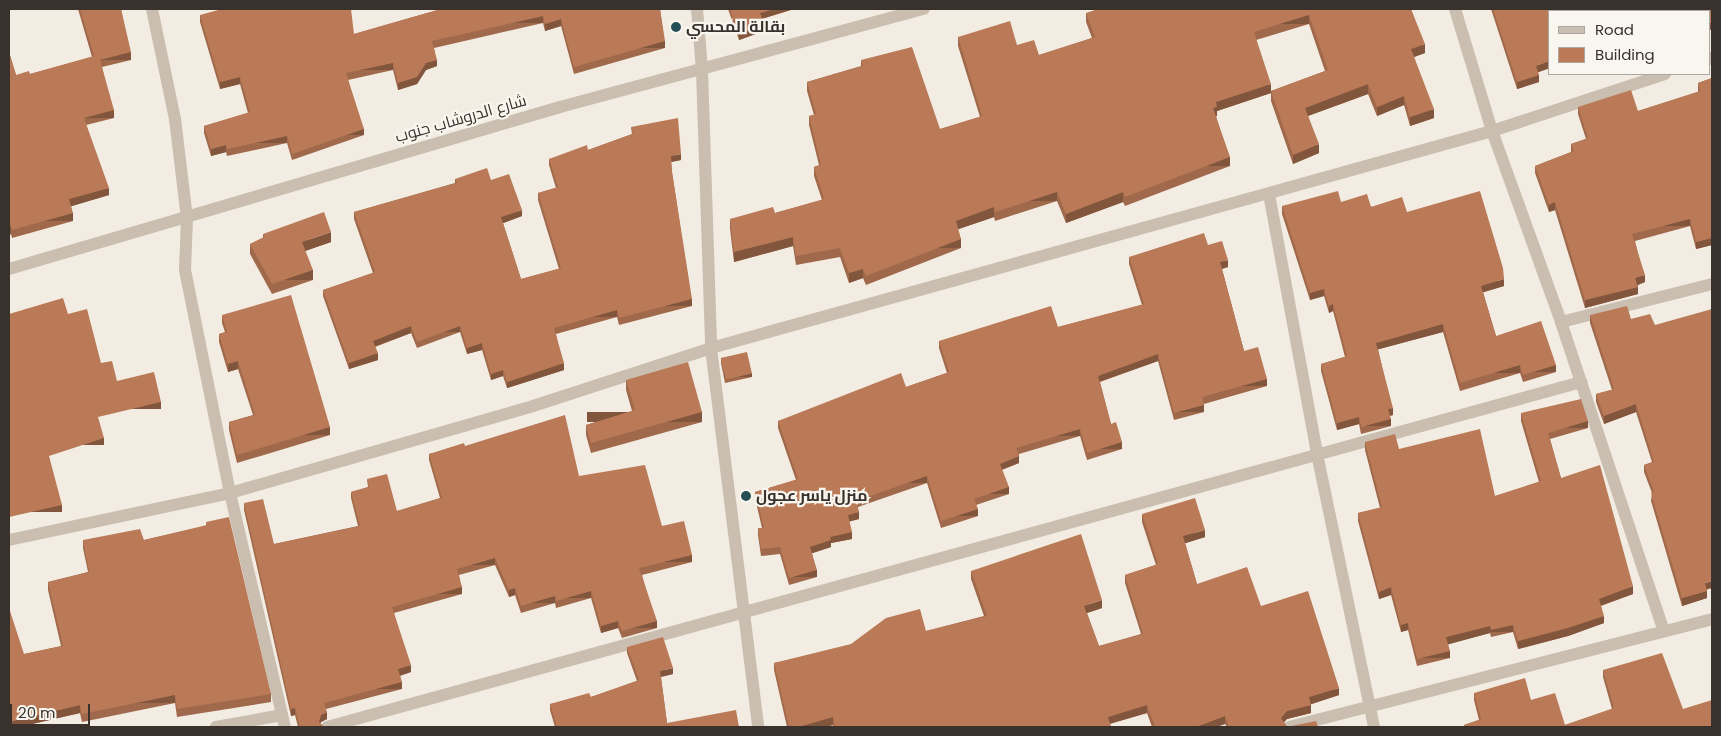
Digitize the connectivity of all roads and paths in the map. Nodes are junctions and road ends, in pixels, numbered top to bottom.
1 (152, 9) edge
2 (697, 9) edge
3 (924, 9) edge
4 (1455, 9) edge
5 (702, 70) junction
6 (1662, 75) edge
7 (1492, 131) junction
8 (1269, 194) junction
9 (186, 218) junction
10 (9, 269) edge
11 (1712, 284) edge
12 (1561, 322) junction
13 (710, 348) junction
14 (1581, 382) junction
15 (1317, 454) junction
16 (230, 493) junction
17 (9, 540) edge
18 (745, 612) junction
19 (1712, 619) edge
20 (1664, 631) junction
21 (1371, 706) junction
22 (284, 721) edge
23 (216, 727) edge
24 (327, 727) edge
25 (758, 727) edge
26 (1289, 727) edge
27 (1374, 727) edge

1 - 9 street
2 - 5 street
3 - 5 street, شارع الدروشاب جنوب
4 - 7 street
5 - 9 street, شارع الدروشاب جنوب
5 - 13 street
6 - 7 street
7 - 8 street
7 - 12 street
8 - 13 street
8 - 15 street
9 - 10 street, شارع الدروشاب جنوب
9 - 16 street
11 - 12 street
12 - 14 street
13 - 16 street
13 - 18 street
14 - 15 street
14 - 20 street
15 - 18 street
15 - 21 street
16 - 17 street
16 - 22 street
18 - 24 street
18 - 25 street
19 - 20 street
20 - 21 street
21 - 26 street
21 - 27 street
22 - 23 street

